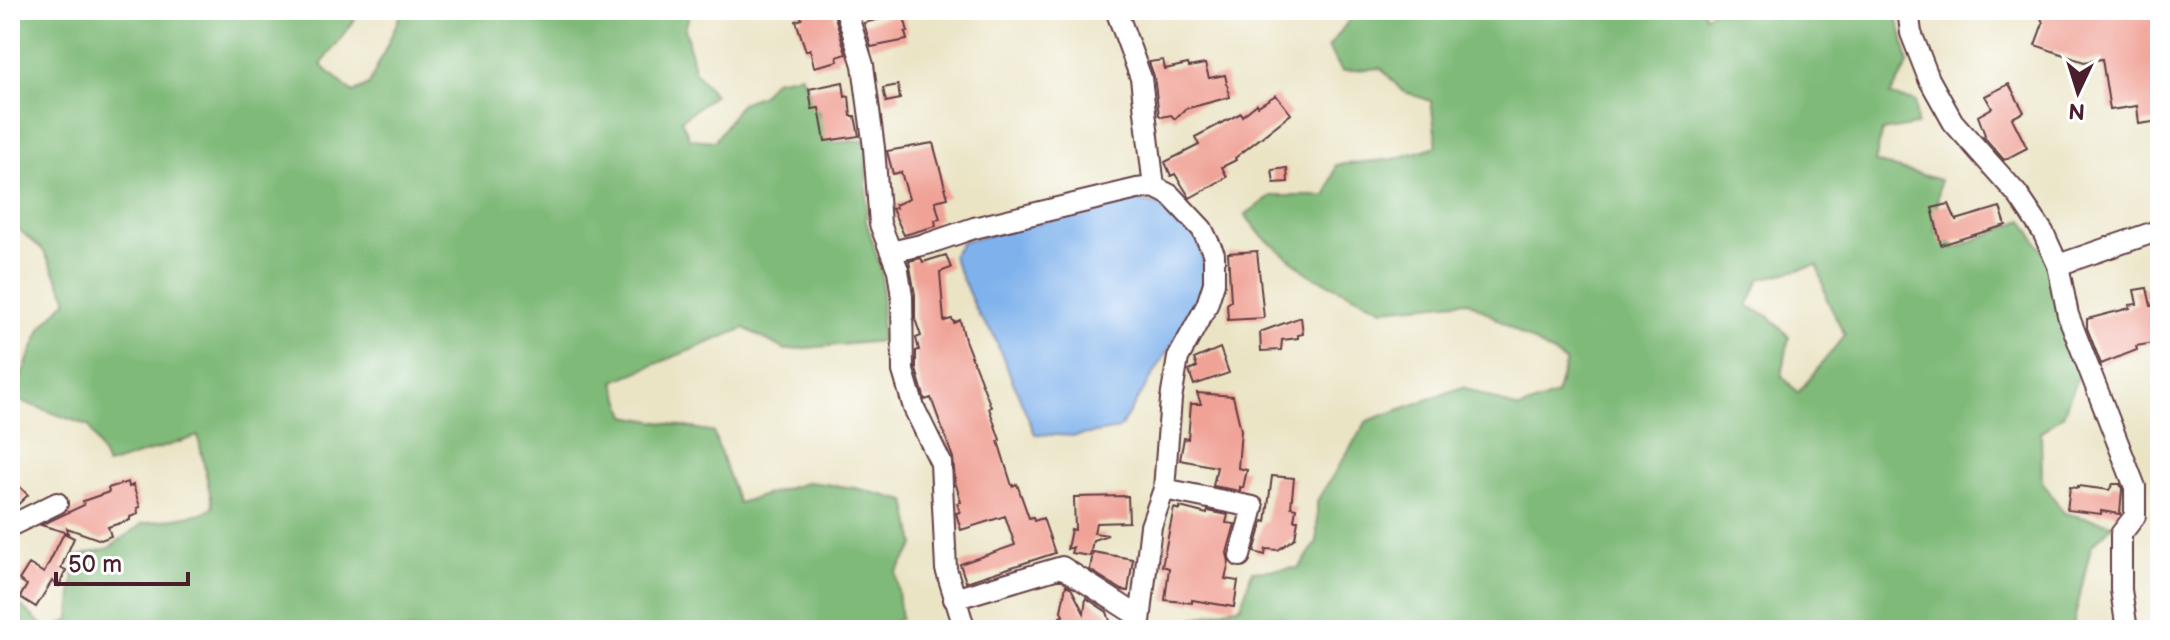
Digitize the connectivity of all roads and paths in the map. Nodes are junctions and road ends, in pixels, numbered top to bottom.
1 (846, 10) edge
2 (1116, 10) edge
3 (1908, 10) edge
4 (1154, 187) junction
5 (2160, 230) edge
6 (891, 252) junction
7 (2058, 265) junction
8 (1164, 489) junction
9 (57, 503) dead end
10 (10, 526) edge
11 (1240, 556) dead end
12 (954, 599) junction
13 (1138, 623) edge
14 (965, 630) edge
15 (2127, 630) edge

1 - 6 street
2 - 4 street
3 - 7 street
4 - 6 street
4 - 8 street
5 - 7 street
6 - 12 street
7 - 15 street
8 - 11 street
8 - 13 street
9 - 10 street
12 - 13 street
12 - 14 street

